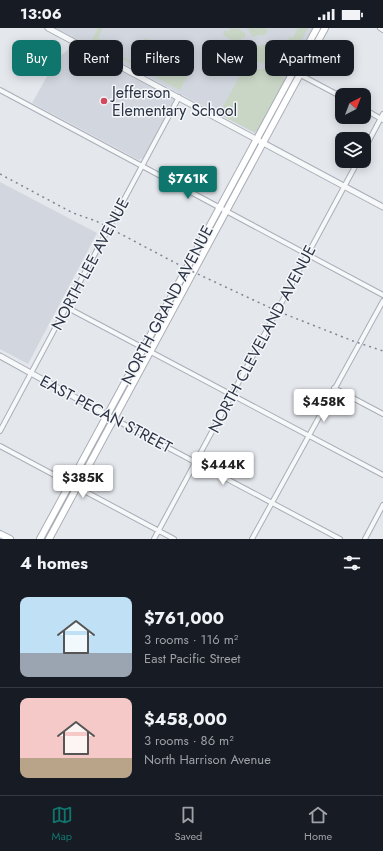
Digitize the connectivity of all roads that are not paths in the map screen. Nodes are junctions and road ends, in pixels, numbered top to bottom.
1 (48, 28) edge
2 (317, 28) edge
3 (325, 28) edge
4 (380, 28) edge
5 (383, 30) edge
6 (310, 40) edge
7 (319, 40) edge
8 (290, 76) edge
9 (299, 76) edge
10 (302, 76) edge
11 (0, 90) edge
12 (335, 93) edge
13 (179, 97) junction
14 (371, 113) edge
15 (382, 118) edge
16 (371, 138) edge
17 (256, 139) junction
18 (262, 143) junction
19 (143, 166) junction
20 (354, 168) edge
21 (344, 187) junction
22 (383, 207) edge
23 (223, 210) junction
24 (307, 255) junction
25 (383, 295) edge
26 (383, 301) edge
27 (66, 307) junction
28 (144, 348) junction
29 (151, 351) junction
30 (0, 356) edge
31 (31, 373) junction
32 (334, 388) junction
33 (232, 394) junction
34 (383, 414) edge
35 (108, 415) junction
36 (114, 418) junction
37 (0, 431) edge
38 (308, 436) junction
39 (0, 446) edge
40 (196, 462) junction
41 (383, 475) edge
42 (71, 484) junction
43 (77, 487) junction
44 (272, 503) junction
45 (383, 505) edge
46 (159, 530) junction
47 (0, 534) edge
48 (10, 539) edge
49 (40, 539) edge
50 (49, 539) edge
51 (154, 539) edge
52 (174, 539) edge
53 (252, 539) edge
54 (340, 539) edge
55 (365, 539) edge

1 - 13 street
2 - 6 main road, NORTH GRAND AVENUE
3 - 7 main road, NORTH GRAND AVENUE
4 - 5 street
8 - 17 main road, NORTH GRAND AVENUE
9 - 18 main road, NORTH GRAND AVENUE
10 - 12 street
11 - 19 street
13 - 17 street
13 - 19 street, NORTH LEE AVENUE
14 - 15 street
15 - 16 street
17 - 18 street
17 - 23 main road, NORTH GRAND AVENUE
18 - 21 street
18 - 23 main road, NORTH GRAND AVENUE
19 - 23 street
19 - 27 street, NORTH LEE AVENUE
20 - 21 street, NORTH CLEVELAND AVENUE
21 - 22 street
21 - 24 street, NORTH CLEVELAND AVENUE
23 - 24 street
23 - 28 main road, NORTH GRAND AVENUE
23 - 29 main road, NORTH GRAND AVENUE
24 - 25 street
24 - 33 street, NORTH CLEVELAND AVENUE
26 - 32 street
27 - 28 street
27 - 31 street, NORTH LEE AVENUE
28 - 29 street
28 - 35 main road, NORTH GRAND AVENUE
29 - 33 street
29 - 36 main road, NORTH GRAND AVENUE
30 - 31 street, EAST PECAN STREET
31 - 35 street, EAST PECAN STREET
31 - 37 street, NORTH LEE AVENUE
32 - 34 street
32 - 38 street
33 - 38 street
33 - 40 street, NORTH CLEVELAND AVENUE
35 - 36 street, EAST PECAN STREET
35 - 42 main road, NORTH GRAND AVENUE
36 - 40 street, EAST PECAN STREET
36 - 43 main road, NORTH GRAND AVENUE
38 - 41 street
38 - 44 street
39 - 42 street
40 - 44 street, EAST PECAN STREET
40 - 46 street, NORTH CLEVELAND AVENUE
42 - 43 street
42 - 49 main road, NORTH GRAND AVENUE
43 - 46 street
43 - 50 main road, NORTH GRAND AVENUE
44 - 53 street
44 - 54 street, EAST PECAN STREET
45 - 55 street
46 - 51 street, NORTH CLEVELAND AVENUE
46 - 52 street
47 - 48 main road

